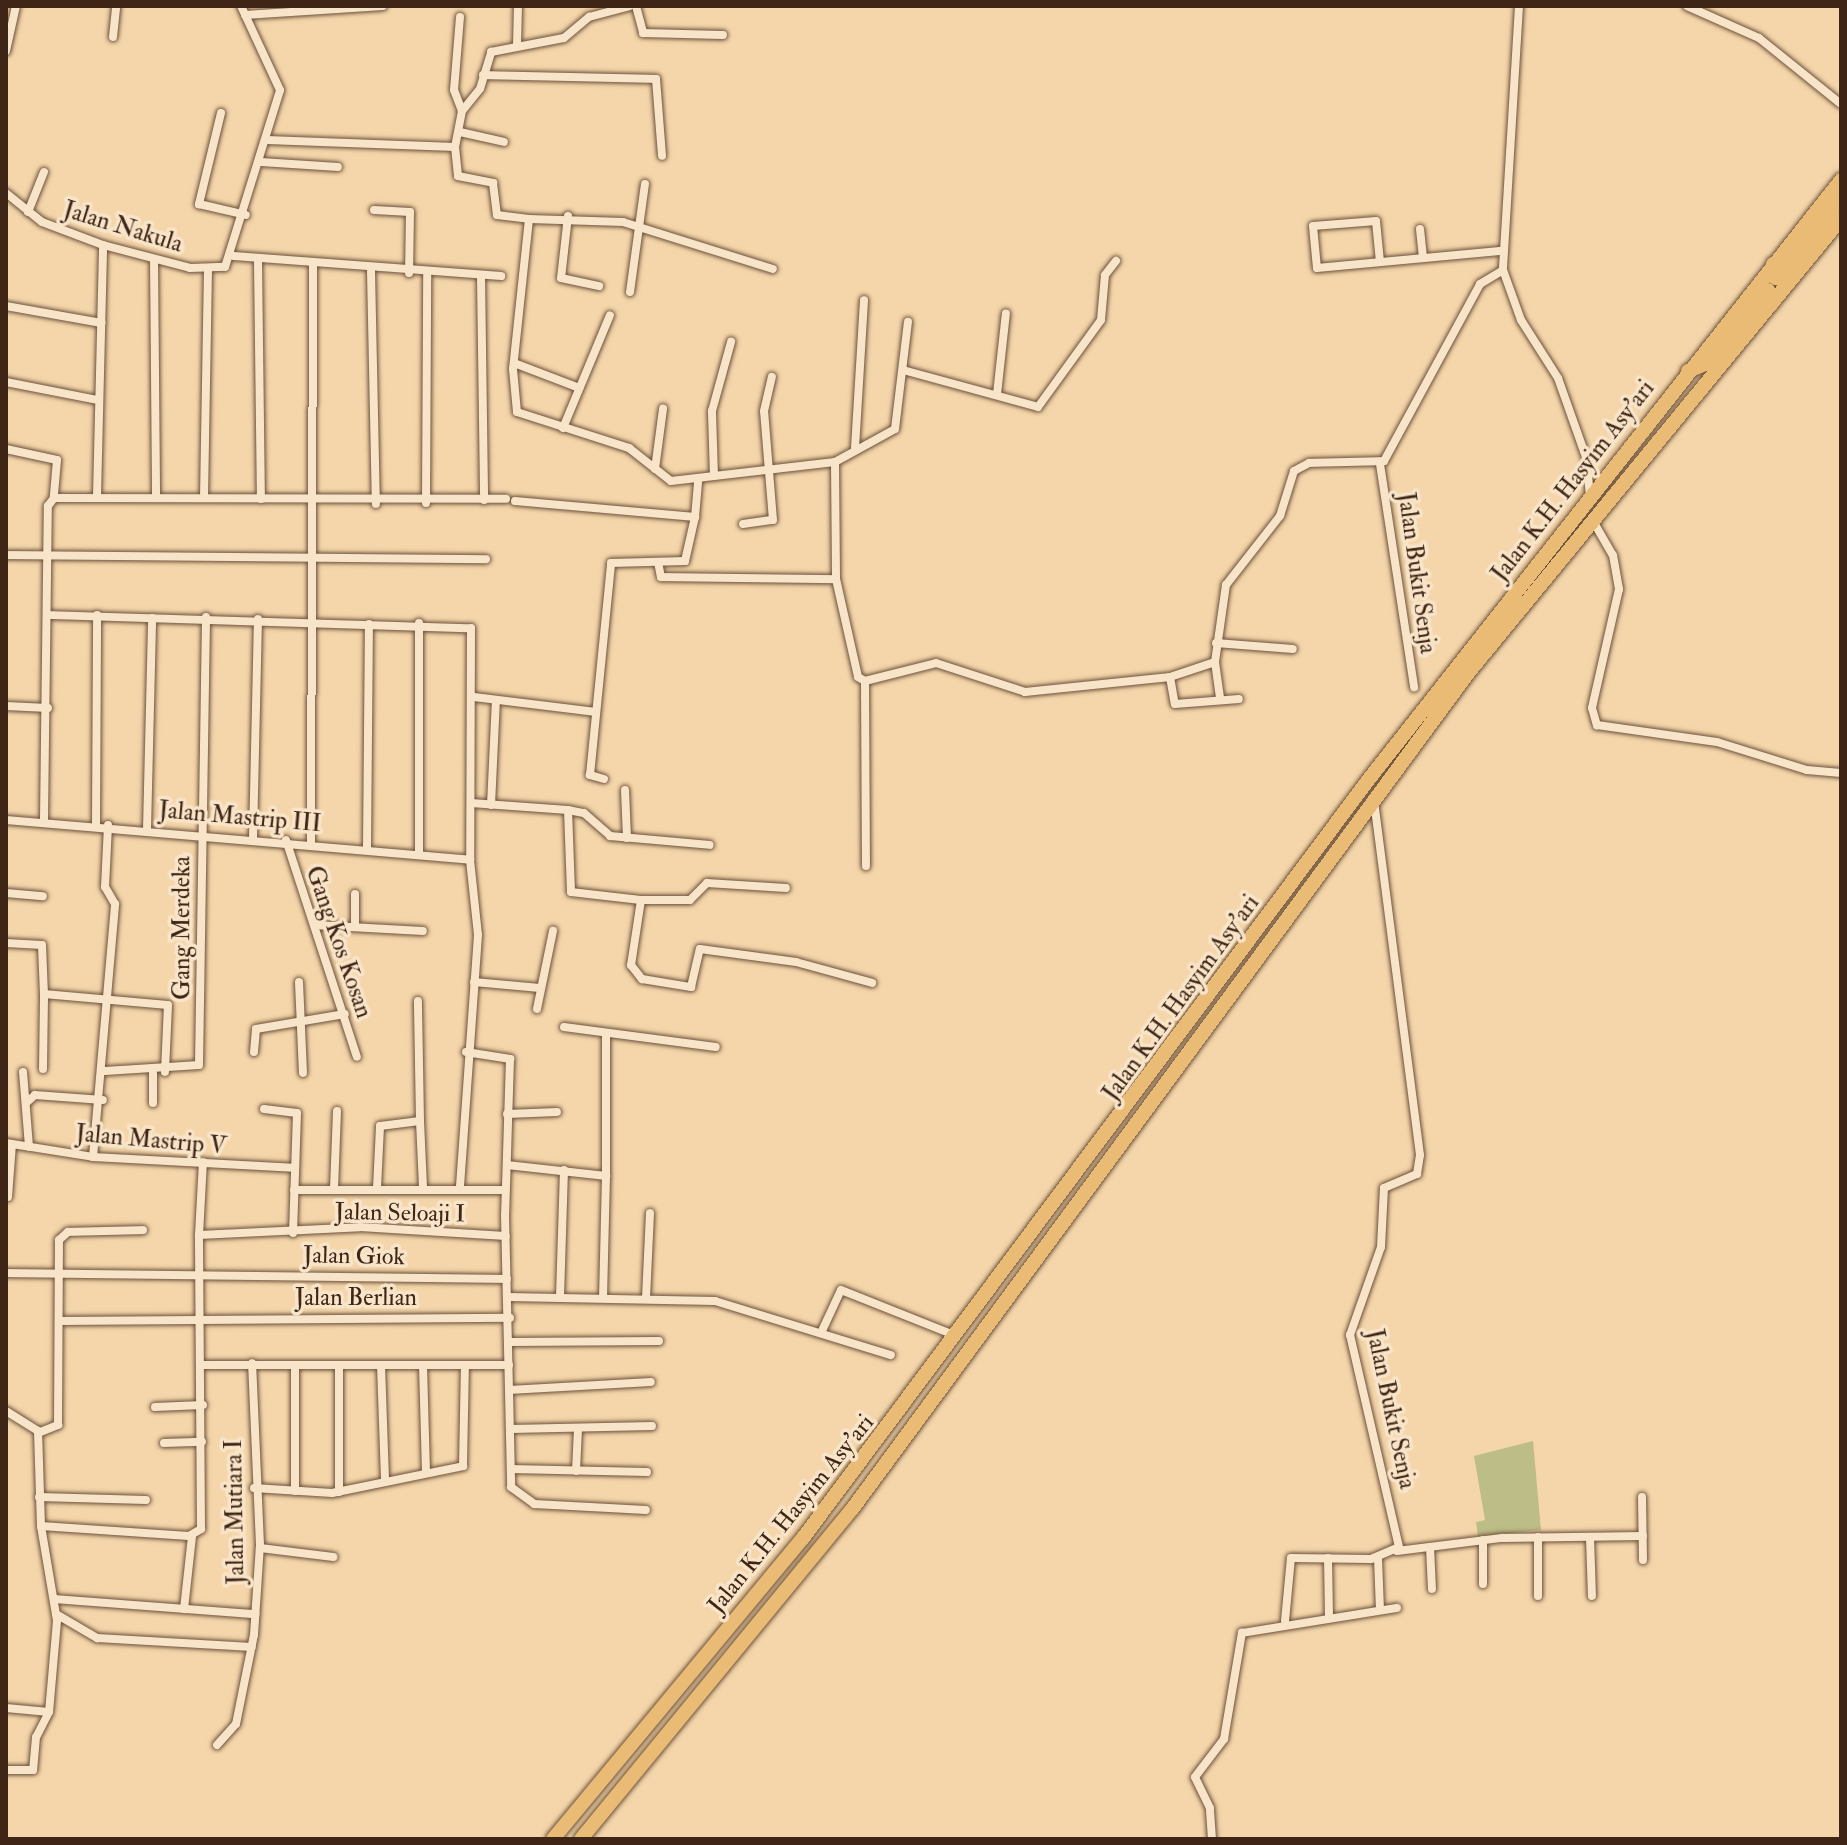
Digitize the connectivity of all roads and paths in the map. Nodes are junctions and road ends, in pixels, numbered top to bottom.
1 (16, 6) edge
2 (116, 6) edge
3 (241, 6) edge
4 (383, 6) edge
5 (518, 6) edge
6 (585, 6) edge
7 (630, 6) edge
8 (636, 6) edge
9 (1519, 6) edge
10 (1687, 6) edge
11 (245, 15) junction
12 (460, 17) dead end
13 (586, 18) junction
14 (723, 35) dead end
15 (113, 37) dead end
16 (517, 46) junction
17 (6, 51) edge
18 (483, 75) junction
19 (1841, 104) edge
20 (462, 111) junction
21 (221, 113) dead end
22 (460, 132) junction
23 (267, 140) junction
24 (504, 142) dead end
25 (455, 147) junction
26 (662, 156) dead end
27 (261, 162) junction
28 (338, 167) dead end
29 (44, 172) dead end
30 (1841, 180) edge
31 (645, 184) dead end
32 (6, 193) edge
33 (1841, 199) edge
34 (374, 210) dead end
35 (28, 212) junction
36 (246, 215) junction
37 (568, 216) junction
38 (529, 219) junction
39 (1841, 219) edge
40 (641, 228) junction
41 (1420, 229) dead end
42 (103, 245) junction
43 (1502, 251) junction
44 (234, 256) junction
45 (1423, 258) junction
46 (154, 259) junction
47 (258, 261) junction
48 (1116, 261) dead end
49 (1380, 262) junction
50 (1773, 264) junction
51 (313, 265) junction
52 (773, 269) dead end
53 (208, 270) junction
54 (1503, 270) junction
55 (371, 271) junction
56 (409, 273) junction
57 (427, 274) junction
58 (481, 276) junction
59 (501, 276) dead end
60 (599, 286) dead end
61 (630, 292) dead end
62 (864, 300) dead end
63 (1773, 302) junction
64 (6, 306) edge
65 (1006, 313) dead end
66 (610, 315) dead end
67 (908, 322) dead end
68 (101, 323) junction
69 (731, 342) dead end
70 (514, 363) junction
71 (903, 370) junction
72 (1688, 371) junction
73 (772, 377) dead end
74 (6, 382) edge
75 (579, 388) junction
76 (997, 394) junction
77 (98, 400) junction
78 (663, 409) dead end
79 (563, 428) junction
80 (855, 448) junction
81 (6, 449) edge
82 (835, 462) junction
83 (1380, 464) junction
84 (655, 469) junction
85 (768, 472) junction
86 (714, 476) junction
87 (698, 479) junction
88 (1590, 493) junction
89 (97, 496) junction
90 (156, 497) junction
91 (54, 498) junction
92 (204, 498) junction
93 (261, 499) junction
94 (484, 500) junction
95 (313, 501) junction
96 (426, 503) junction
97 (376, 504) junction
98 (695, 517) junction
99 (1593, 521) junction
100 (743, 524) dead end
101 (6, 555) edge
102 (47, 556) junction
103 (312, 556) junction
104 (486, 559) dead end
105 (658, 562) junction
106 (836, 579) junction
107 (49, 615) junction
108 (97, 615) junction
109 (206, 617) junction
110 (152, 618) junction
111 (258, 619) junction
112 (312, 621) junction
113 (419, 623) junction
114 (369, 624) junction
115 (1216, 643) junction
116 (1293, 649) dead end
117 (1215, 662) junction
118 (1170, 677) junction
119 (865, 681) junction
120 (1414, 687) dead end
121 (474, 697) junction
122 (1220, 697) junction
123 (1239, 699) dead end
124 (496, 700) junction
125 (6, 706) edge
126 (48, 708) junction
127 (596, 712) junction
128 (1841, 773) edge
129 (604, 779) dead end
130 (625, 790) dead end
131 (1374, 797) junction
132 (471, 803) junction
133 (491, 805) junction
134 (568, 810) junction
135 (6, 820) edge
136 (44, 820) junction
137 (96, 824) junction
138 (108, 825) junction
139 (147, 829) junction
140 (202, 833) junction
141 (253, 838) junction
142 (627, 838) junction
143 (286, 840) junction
144 (311, 842) junction
145 (710, 845) dead end
146 (367, 848) junction
147 (419, 854) junction
148 (470, 860) junction
149 (866, 866) dead end
150 (786, 888) dead end
151 (6, 893) edge
152 (355, 894) dead end
153 (43, 896) dead end
154 (641, 900) junction
155 (314, 925) junction
156 (355, 927) junction
157 (423, 931) dead end
158 (553, 931) dead end
159 (6, 943) edge
160 (299, 982) dead end
161 (474, 982) junction
162 (872, 983) dead end
163 (540, 988) junction
164 (44, 994) junction
165 (105, 998) junction
166 (418, 1001) dead end
167 (537, 1009) dead end
168 (345, 1014) junction
169 (302, 1022) junction
170 (564, 1027) dead end
171 (606, 1034) junction
172 (716, 1047) dead end
173 (254, 1052) dead end
174 (466, 1052) junction
175 (357, 1057) dead end
176 (43, 1069) dead end
177 (105, 1071) junction
178 (23, 1072) dead end
179 (165, 1072) junction
180 (153, 1073) junction
181 (303, 1073) dead end
182 (103, 1100) junction
183 (26, 1103) junction
184 (153, 1103) dead end
185 (264, 1109) dead end
186 (337, 1111) dead end
187 (557, 1112) dead end
188 (507, 1114) junction
189 (420, 1121) junction
190 (9, 1143) edge
191 (29, 1147) junction
192 (93, 1157) junction
193 (203, 1162) junction
194 (507, 1165) junction
195 (293, 1168) junction
196 (564, 1170) junction
197 (606, 1176) junction
198 (423, 1187) junction
199 (377, 1188) junction
200 (460, 1188) junction
201 (334, 1189) junction
202 (294, 1190) junction
203 (505, 1190) junction
204 (8, 1197) edge
205 (650, 1213) dead end
206 (143, 1230) dead end
207 (293, 1233) junction
208 (199, 1235) junction
209 (506, 1236) junction
210 (199, 1272) junction
211 (6, 1273) edge
212 (60, 1277) junction
213 (507, 1279) junction
214 (508, 1297) junction
215 (560, 1297) junction
216 (603, 1298) junction
217 (646, 1298) junction
218 (202, 1316) junction
219 (510, 1318) junction
220 (62, 1321) junction
221 (821, 1333) junction
222 (959, 1336) junction
223 (659, 1341) dead end
224 (509, 1342) junction
225 (891, 1355) dead end
226 (252, 1363) junction
227 (202, 1365) junction
228 (295, 1365) junction
229 (339, 1365) junction
230 (381, 1365) junction
231 (423, 1365) junction
232 (465, 1365) junction
233 (509, 1365) junction
234 (651, 1382) dead end
235 (509, 1390) junction
236 (203, 1405) junction
237 (155, 1407) dead end
238 (6, 1411) edge
239 (652, 1426) dead end
240 (578, 1428) junction
241 (511, 1429) junction
242 (38, 1433) junction
243 (202, 1442) junction
244 (164, 1443) dead end
245 (511, 1469) junction
246 (576, 1471) junction
247 (426, 1472) junction
248 (647, 1472) dead end
249 (385, 1482) junction
250 (254, 1488) junction
251 (295, 1491) junction
252 (339, 1492) junction
253 (39, 1497) junction
254 (1642, 1497) dead end
255 (146, 1500) dead end
256 (646, 1510) dead end
257 (41, 1526) junction
258 (192, 1536) junction
259 (1643, 1536) junction
260 (1538, 1537) junction
261 (1590, 1537) junction
262 (1483, 1540) junction
263 (1430, 1547) junction
264 (260, 1548) junction
265 (1397, 1551) junction
266 (333, 1557) dead end
267 (1328, 1558) junction
268 (1378, 1558) junction
269 (1643, 1560) dead end
270 (1483, 1584) dead end
271 (1432, 1589) dead end
272 (1538, 1596) dead end
273 (1592, 1596) dead end
274 (54, 1599) junction
275 (1397, 1608) dead end
276 (184, 1609) junction
277 (1380, 1610) junction
278 (56, 1614) junction
279 (255, 1614) junction
280 (1329, 1616) junction
281 (1285, 1621) junction
282 (252, 1647) junction
283 (6, 1708) edge
284 (49, 1712) junction
285 (217, 1745) dead end
286 (6, 1770) edge
287 (553, 1839) edge
288 (581, 1839) edge
289 (1212, 1839) edge

1 - 17 street
2 - 15 street
3 - 11 street
4 - 11 street
5 - 16 street
6 - 13 street
7 - 13 street
8 - 14 street
9 - 43 street
10 - 19 street
11 - 23 street
12 - 20 street
13 - 16 street
16 - 18 street
18 - 20 street
18 - 26 street
20 - 22 street
21 - 36 street
22 - 24 street
22 - 25 street
23 - 25 street
23 - 27 street
25 - 38 street
27 - 28 street
27 - 36 street
29 - 35 street
30 - 50 highway, Jalan K.H. Hasyim Asy'ari
31 - 40 street
32 - 35 street, Jalan Nakula
33 - 50 highway
34 - 56 street
35 - 42 street, Jalan Nakula
36 - 44 street
37 - 38 street
37 - 40 street
37 - 60 street
38 - 70 street
39 - 63 highway, Jalan K.H. Hasyim Asy'ari
40 - 52 street
40 - 61 street
41 - 45 street
42 - 46 street, Jalan Nakula
42 - 68 street
43 - 45 street
43 - 54 street
44 - 47 street
44 - 53 street, Jalan Nakula
45 - 49 street
46 - 53 street, Jalan Nakula
46 - 90 street
47 - 51 street
47 - 93 street
48 - 76 street
49 - 49 street
50 - 72 highway, Jalan K.H. Hasyim Asy'ari
51 - 55 street
51 - 95 street
53 - 92 street
54 - 83 street
54 - 88 street
55 - 56 street
55 - 97 street
56 - 57 street
57 - 58 street
57 - 96 street
58 - 59 street
58 - 94 street
62 - 80 street
63 - 72 highway
63 - 99 highway, Jalan K.H. Hasyim Asy'ari
64 - 68 street
65 - 76 street
66 - 75 street
67 - 71 street
68 - 77 street
69 - 86 street
70 - 75 street
70 - 79 street
71 - 76 street
71 - 80 street
72 - 88 highway, Jalan K.H. Hasyim Asy'ari
73 - 85 street
74 - 77 street
75 - 79 street
77 - 89 street
78 - 84 street
79 - 84 street
80 - 82 street
81 - 91 street
82 - 85 street
82 - 106 street
83 - 115 street
83 - 120 street, Jalan Bukit Senja
84 - 87 street
85 - 86 street
85 - 100 street
86 - 87 street
87 - 98 street
88 - 222 highway, Jalan K.H. Hasyim Asy'ari
89 - 90 street
89 - 91 street
90 - 92 street
91 - 102 street
92 - 93 street
93 - 95 street
94 - 96 street
94 - 98 street
95 - 97 street
95 - 103 street
96 - 97 street
98 - 105 street
99 - 128 street
99 - 131 highway, Jalan K.H. Hasyim Asy'ari
101 - 102 street
102 - 103 street
102 - 107 street
103 - 104 street
103 - 112 street
105 - 106 street
105 - 127 street
106 - 119 street
107 - 108 street
107 - 126 street
108 - 110 street
108 - 137 street
109 - 110 street
109 - 111 street
109 - 140 street, Gang Merdeka
110 - 139 street
111 - 112 street
111 - 141 street
112 - 114 street
112 - 144 street
113 - 114 street
113 - 121 street
113 - 147 street
114 - 146 street
115 - 116 street
115 - 117 street
117 - 118 street
117 - 122 street
118 - 119 street
118 - 122 street
119 - 149 street
121 - 124 street
121 - 132 street
122 - 123 street
124 - 127 street
124 - 133 street
125 - 126 street
126 - 136 street
127 - 129 street
130 - 142 street
131 - 265 street, Jalan Bukit Senja
131 - 288 highway, Jalan K.H. Hasyim Asy'ari
132 - 133 street
132 - 148 street
133 - 134 street
134 - 142 street
134 - 154 street
135 - 136 street, Jalan Mastrip III
136 - 137 street, Jalan Mastrip III
137 - 138 street, Jalan Mastrip III
138 - 139 street, Jalan Mastrip III
138 - 165 street
139 - 140 street, Jalan Mastrip III
140 - 141 street, Jalan Mastrip III
140 - 179 street, Gang Merdeka
141 - 143 street, Jalan Mastrip III
142 - 145 street
143 - 144 street, Jalan Mastrip III
143 - 155 street, Gang Kos Kosan
144 - 146 street, Jalan Mastrip III
146 - 147 street, Jalan Mastrip III
147 - 148 street, Jalan Mastrip III
148 - 161 street
150 - 154 street
151 - 153 street
152 - 156 street
154 - 162 street
155 - 156 street
155 - 168 street, Gang Kos Kosan
156 - 157 street
158 - 163 street
159 - 164 street
160 - 169 street
161 - 163 street
161 - 174 street
163 - 167 street
164 - 165 street
164 - 176 street
165 - 177 street
165 - 179 street
166 - 189 street
168 - 169 street
168 - 175 street, Gang Kos Kosan
169 - 173 street
169 - 181 street
170 - 171 street
171 - 172 street
171 - 197 street
174 - 188 street
174 - 200 street
177 - 180 street
177 - 182 street
178 - 183 street
179 - 180 street
180 - 184 street
182 - 183 street
182 - 192 street
183 - 191 street
185 - 195 street
186 - 201 street
187 - 188 street
188 - 194 street
189 - 198 street
189 - 199 street
190 - 191 street, Jalan Mastrip V
190 - 204 street
191 - 192 street, Jalan Mastrip V
192 - 193 street, Jalan Mastrip V
193 - 195 street, Jalan Mastrip V
193 - 208 street
194 - 196 street
194 - 203 street
195 - 202 street
196 - 197 street
196 - 215 street
197 - 216 street
198 - 199 street
198 - 200 street
199 - 201 street
200 - 203 street
201 - 202 street
202 - 207 street
203 - 209 street
205 - 217 street
206 - 212 street
207 - 208 street, Jalan Seloaji I
207 - 209 street, Jalan Seloaji I
208 - 210 street
209 - 213 street
210 - 212 street, Jalan Giok
210 - 213 street, Jalan Giok
210 - 218 street
211 - 212 street, Jalan Giok
212 - 220 street
213 - 214 street
214 - 215 street
214 - 219 street
215 - 216 street
216 - 217 street
217 - 221 street
218 - 219 street, Jalan Berlian
218 - 220 street, Jalan Berlian
218 - 227 street
219 - 224 street
220 - 242 street
221 - 222 street
221 - 225 street
222 - 287 highway, Jalan K.H. Hasyim Asy'ari
223 - 224 street
224 - 233 street
226 - 227 street
226 - 228 street
226 - 250 street, Jalan Mutiara I
227 - 236 street
228 - 229 street
228 - 251 street
229 - 230 street
229 - 252 street
230 - 231 street
230 - 249 street
231 - 232 street
231 - 247 street
232 - 233 street
232 - 247 street
233 - 235 street
234 - 235 street
235 - 241 street
236 - 237 street
236 - 243 street
238 - 242 street
239 - 240 street
240 - 241 street
240 - 246 street
241 - 245 street
242 - 253 street
243 - 244 street
243 - 258 street
245 - 246 street
245 - 256 street
246 - 248 street
247 - 249 street
249 - 252 street
250 - 251 street
250 - 264 street, Jalan Mutiara I
251 - 252 street
253 - 255 street
253 - 257 street
254 - 259 street
257 - 258 street
257 - 274 street
258 - 276 street
259 - 261 street
259 - 269 street
260 - 261 street
260 - 262 street
260 - 272 street
261 - 273 street
262 - 263 street
262 - 270 street
263 - 265 street
263 - 271 street
264 - 266 street
264 - 279 street, Jalan Mutiara I
265 - 268 street
267 - 268 street
267 - 280 street
267 - 281 street
268 - 277 street
274 - 276 street
274 - 278 street
275 - 277 street
276 - 279 street
277 - 280 street
278 - 282 street
278 - 284 street
279 - 282 street, Jalan Mutiara I
280 - 281 street
281 - 289 street
282 - 285 street, Jalan Mutiara I
283 - 284 street
284 - 286 street

